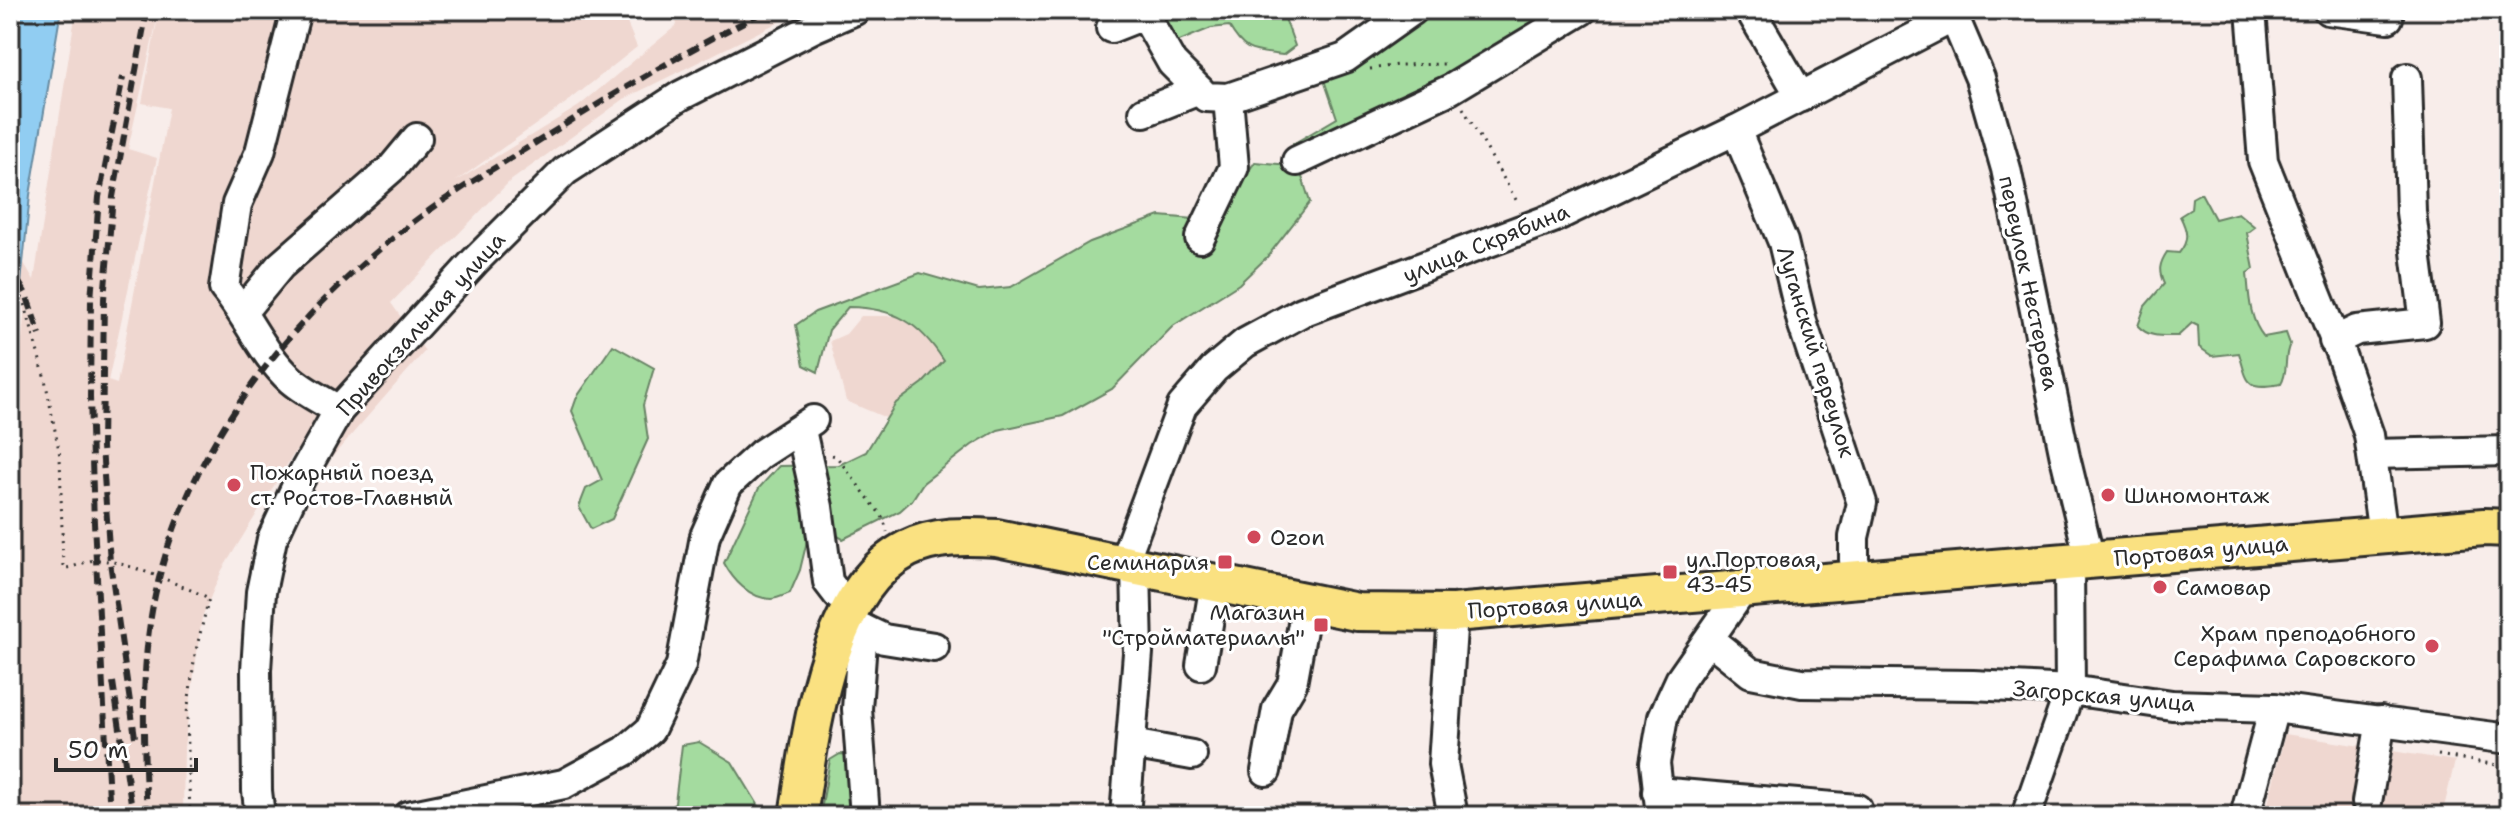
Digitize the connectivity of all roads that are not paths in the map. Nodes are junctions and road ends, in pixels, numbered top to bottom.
1 (296, 10) edge
2 (855, 10) edge
3 (1413, 10) edge
4 (1582, 10) edge
5 (1750, 10) edge
6 (2251, 10) edge
7 (2328, 10) edge
8 (1143, 12) edge
9 (1955, 13) edge
10 (2388, 18) dead end
11 (1111, 28) dead end
12 (2407, 78) dead end
13 (1199, 90) junction
14 (1801, 97) junction
15 (1228, 98) junction
16 (1144, 112) dead end
17 (1736, 130) junction
18 (417, 138) dead end
19 (1297, 161) dead end
20 (1200, 238) dead end
21 (243, 311) junction
22 (2334, 341) junction
23 (339, 410) junction
24 (2509, 451) edge
25 (2372, 454) junction
26 (2509, 528) edge
27 (2383, 535) junction
28 (2079, 561) junction
29 (1130, 566) junction
30 (1861, 580) junction
31 (1215, 583) junction
32 (1742, 591) junction
33 (1307, 602) junction
34 (1453, 613) junction
35 (853, 617) junction
36 (1710, 640) junction
37 (934, 647) dead end
38 (1201, 665) dead end
39 (2070, 690) junction
40 (2274, 708) junction
41 (2381, 721) junction
42 (2509, 739) edge
43 (1131, 744) junction
44 (1192, 755) dead end
45 (1266, 771) dead end
46 (2367, 802) dead end
47 (1659, 804) edge
48 (1857, 809) dead end
49 (260, 816) edge
50 (408, 816) edge
51 (798, 816) edge
52 (865, 816) edge
53 (1125, 816) edge
54 (1453, 816) edge
55 (2026, 816) edge
56 (2245, 816) edge

1 - 21 street
2 - 23 street, Привокзальная улица
3 - 15 street
4 - 19 street
5 - 14 street
6 - 22 street
7 - 10 street
8 - 11 street
8 - 13 street
9 - 14 street, улица Скрябина
9 - 28 street, переулок Нестерова
12 - 22 street
13 - 15 street
13 - 16 street
14 - 17 street, улица Скрябина
15 - 20 street
17 - 29 street, улица Скрябина
17 - 30 street, Луганский переулок
18 - 21 street
21 - 23 street
22 - 25 street
23 - 49 street, Привокзальная улица
24 - 25 street
25 - 27 street
26 - 27 main road, Портовая улица
27 - 28 main road, Портовая улица
28 - 30 main road, Портовая улица
28 - 39 street, переулок Нестерова
29 - 31 main road, Портовая улица
29 - 35 main road, Портовая улица
29 - 43 street
30 - 32 main road, Портовая улица
31 - 33 main road, Портовая улица
31 - 38 street
32 - 34 main road, Портовая улица
32 - 36 street
33 - 34 main road, Портовая улица
33 - 45 street
34 - 54 street
35 - 37 street
35 - 50 street
35 - 51 main road, Портовая улица
35 - 52 street
36 - 39 street, Загорская улица
36 - 47 street
39 - 40 street, Загорская улица
39 - 55 street, переулок Нестерова
40 - 41 street, Загорская улица
40 - 56 street
41 - 42 street, Загорская улица
41 - 46 street
43 - 44 street
43 - 53 street
47 - 48 street

